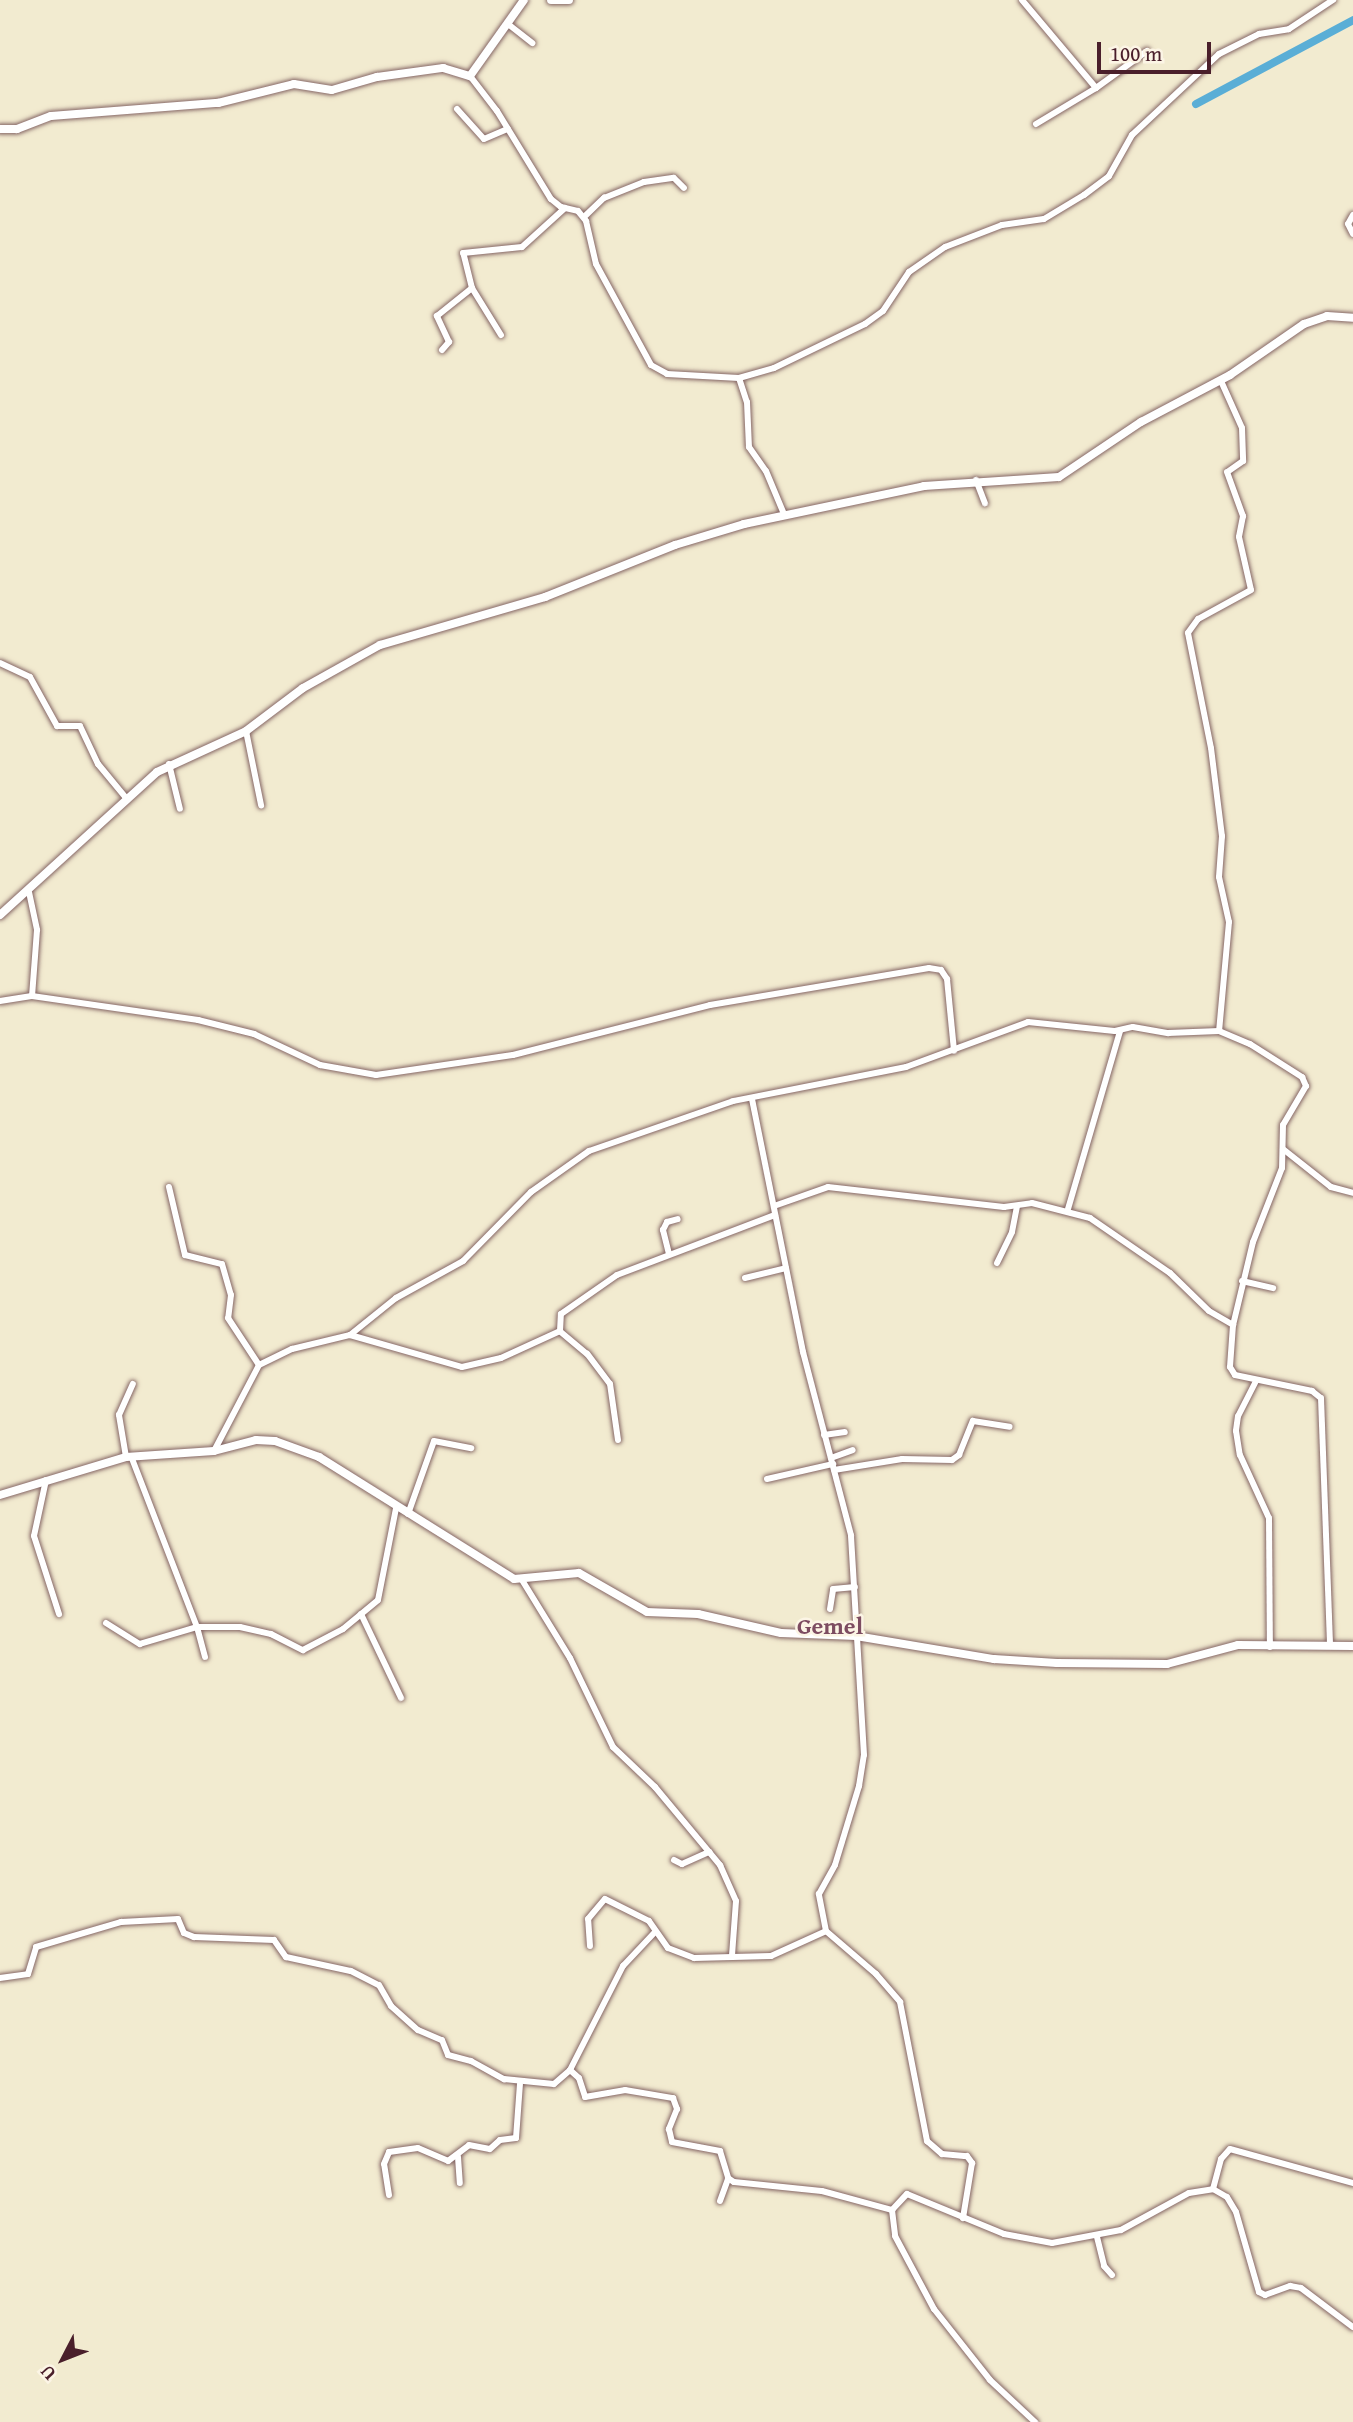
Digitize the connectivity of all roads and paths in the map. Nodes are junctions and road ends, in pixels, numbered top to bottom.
1 (524, 0) edge
2 (551, 0) edge
3 (569, 0) edge
4 (1022, 0) edge
5 (1333, 0) edge
6 (508, 24) junction
7 (532, 43) dead end
8 (1147, 51) dead end
9 (470, 76) junction
10 (1096, 88) junction
11 (457, 109) dead end
12 (1036, 124) dead end
13 (0, 129) edge
14 (508, 129) junction
15 (684, 188) dead end
16 (565, 208) junction
17 (1353, 215) edge
18 (584, 217) junction
19 (1353, 234) edge
20 (472, 288) junction
21 (1353, 318) edge
22 (501, 334) dead end
23 (442, 350) dead end
24 (738, 378) junction
25 (1221, 381) junction
26 (976, 480) junction
27 (985, 503) dead end
28 (784, 514) junction
29 (0, 663) edge
30 (246, 731) junction
31 (169, 764) junction
32 (126, 798) junction
33 (261, 805) dead end
34 (180, 809) dead end
35 (29, 892) junction
36 (0, 915) edge
37 (32, 996) junction
38 (0, 1001) edge
39 (1120, 1031) junction
40 (1219, 1031) junction
41 (954, 1052) junction
42 (752, 1099) junction
43 (1283, 1149) junction
44 (169, 1187) dead end
45 (1353, 1193) edge
46 (774, 1206) junction
47 (1017, 1207) junction
48 (1068, 1209) junction
49 (775, 1215) junction
50 (678, 1219) dead end
51 (669, 1254) junction
52 (997, 1263) dead end
53 (786, 1268) junction
54 (745, 1278) dead end
55 (1241, 1281) junction
56 (1273, 1288) dead end
57 (1233, 1325) junction
58 (560, 1331) junction
59 (350, 1335) junction
60 (259, 1365) junction
61 (1256, 1381) junction
62 (133, 1384) dead end
63 (1010, 1427) dead end
64 (845, 1432) dead end
65 (824, 1435) junction
66 (618, 1440) dead end
67 (471, 1448) dead end
68 (853, 1450) dead end
69 (214, 1451) junction
70 (129, 1456) junction
71 (833, 1464) junction
72 (767, 1479) dead end
73 (46, 1480) junction
74 (0, 1495) edge
75 (396, 1508) junction
76 (408, 1514) junction
77 (522, 1580) junction
78 (855, 1587) junction
79 (830, 1609) dead end
80 (59, 1614) dead end
81 (361, 1614) junction
82 (106, 1623) dead end
83 (197, 1627) junction
84 (856, 1636) junction
85 (1330, 1646) junction
86 (1353, 1646) edge
87 (1270, 1647) junction
88 (205, 1657) dead end
89 (401, 1698) dead end
90 (709, 1852) junction
91 (674, 1860) dead end
92 (826, 1931) junction
93 (655, 1932) junction
94 (590, 1946) dead end
95 (732, 1956) junction
96 (0, 1978) edge
97 (570, 2070) junction
98 (520, 2084) junction
99 (458, 2157) junction
100 (728, 2179) junction
101 (460, 2183) dead end
102 (1353, 2183) edge
103 (1213, 2189) junction
104 (389, 2195) dead end
105 (720, 2201) dead end
106 (892, 2210) junction
107 (963, 2218) junction
108 (1097, 2237) junction
109 (1112, 2275) dead end
110 (1353, 2327) edge
111 (1035, 2422) edge

1 - 6 street
2 - 3 street
4 - 10 street
5 - 24 street
6 - 7 street
6 - 9 street
8 - 10 street
9 - 13 street
9 - 14 street
10 - 12 street
11 - 14 street
14 - 16 street
15 - 18 street
16 - 18 street
16 - 20 street
17 - 19 street
18 - 24 street
20 - 22 street
20 - 23 street
21 - 25 street
24 - 28 street
25 - 26 street
25 - 40 street
26 - 27 street
26 - 28 street
28 - 30 street
29 - 32 street
30 - 31 street
30 - 33 street
31 - 32 street
31 - 34 street
32 - 35 street
35 - 36 street
35 - 37 street
37 - 38 street
37 - 41 street
39 - 40 street
39 - 41 street
39 - 48 street
40 - 43 street
41 - 42 street
42 - 46 street
42 - 59 street
43 - 45 street
43 - 55 street
44 - 60 street
46 - 47 street
46 - 49 street
47 - 48 street
47 - 52 street
48 - 57 street
49 - 51 street
49 - 53 street
50 - 51 street
51 - 58 street
53 - 54 street
53 - 65 street
55 - 56 street
55 - 57 street
57 - 61 street
58 - 59 street
58 - 66 street
59 - 60 street
60 - 69 street
61 - 85 street
61 - 87 street
62 - 70 street
63 - 71 street
64 - 65 street
65 - 71 street
67 - 76 street
68 - 71 street
69 - 70 street
69 - 75 street
70 - 73 street
70 - 83 street
71 - 72 street
71 - 78 street
73 - 74 street
73 - 80 street
75 - 76 street
75 - 81 street
76 - 77 street
77 - 84 street
77 - 90 street
78 - 79 street
78 - 84 street
81 - 83 street
81 - 89 street
82 - 83 street
83 - 88 street
84 - 87 street
84 - 92 street
85 - 86 street
85 - 87 street
90 - 91 street
90 - 95 street
92 - 95 street
92 - 107 street
93 - 94 street
93 - 95 street
93 - 97 street
96 - 98 street
97 - 98 street
97 - 100 street
98 - 99 street
99 - 101 street
99 - 104 street
100 - 105 street
100 - 106 street
102 - 103 street
103 - 108 street
103 - 110 street
106 - 107 street
106 - 111 street
107 - 108 street
108 - 109 street

